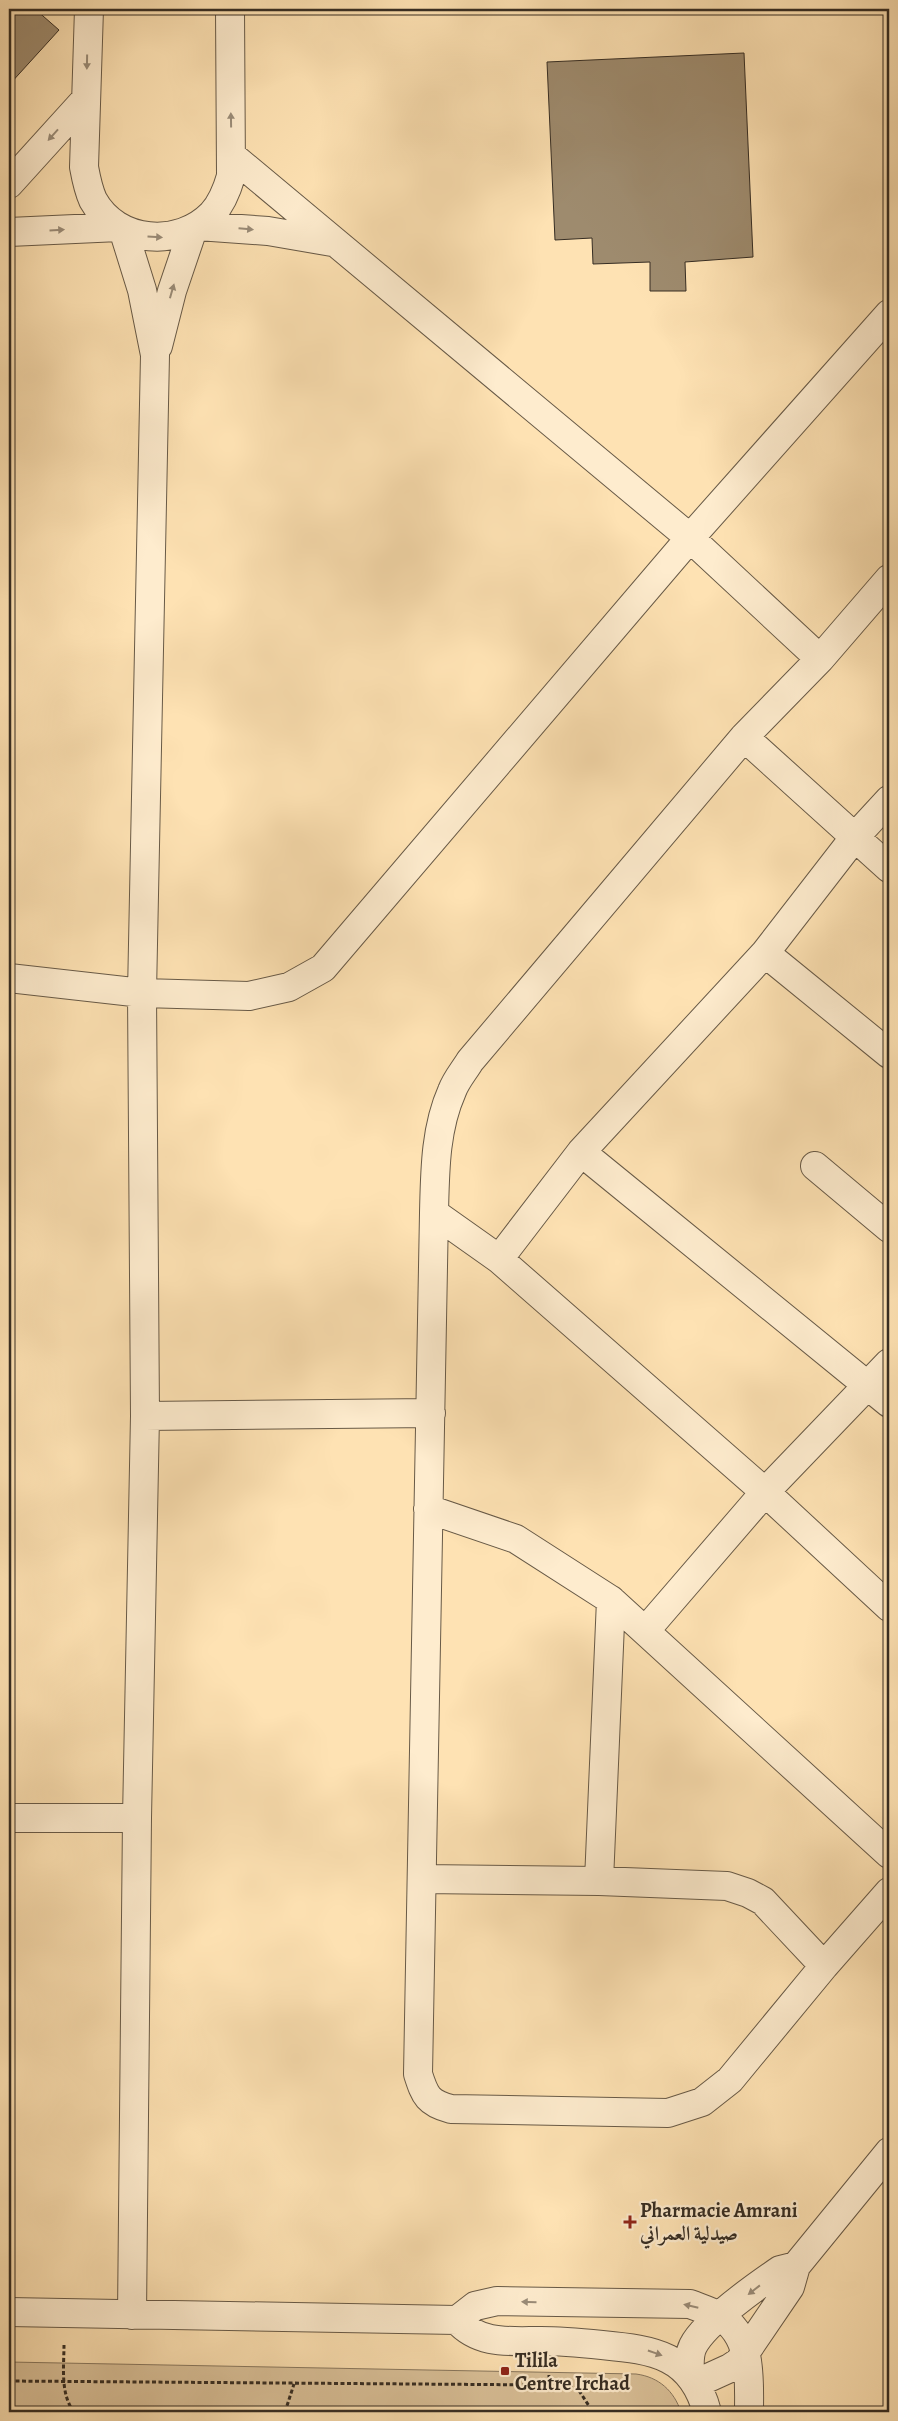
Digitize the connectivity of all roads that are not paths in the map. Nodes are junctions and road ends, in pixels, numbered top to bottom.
1 (89, 9) edge
2 (230, 9) edge
3 (86, 99) junction
4 (232, 156) junction
5 (9, 184) edge
6 (195, 227) junction
7 (121, 228) junction
8 (9, 232) edge
9 (336, 243) junction
10 (889, 314) edge
11 (156, 355) junction
12 (690, 538) junction
13 (889, 579) edge
14 (820, 659) junction
15 (744, 737) junction
16 (889, 800) edge
17 (854, 838) junction
18 (889, 868) edge
19 (765, 953) junction
20 (9, 978) edge
21 (142, 993) junction
22 (889, 1054) edge
23 (581, 1152) junction
24 (815, 1166) dead end
25 (434, 1213) junction
26 (889, 1228) edge
27 (499, 1259) junction
28 (889, 1363) edge
29 (868, 1385) junction
30 (889, 1403) edge
31 (430, 1413) junction
32 (145, 1416) junction
33 (765, 1492) junction
34 (428, 1509) junction
35 (611, 1600) junction
36 (889, 1607) edge
37 (646, 1630) junction
38 (9, 1818) edge
39 (137, 1818) junction
40 (889, 1854) edge
41 (422, 1879) junction
42 (599, 1881) junction
43 (889, 1892) edge
44 (824, 1966) junction
45 (889, 2152) edge
46 (796, 2266) junction
47 (9, 2312) edge
48 (132, 2315) junction
49 (720, 2317) junction
50 (457, 2320) junction
51 (746, 2353) junction
52 (693, 2380) junction
53 (707, 2412) edge
54 (749, 2412) edge

1 -> 3 street
4 -> 2 street
3 -> 5 street
3 - 7 street
4 - 6 street
4 - 9 street
7 -> 6 street
6 -> 9 street
11 -> 6 street
8 -> 7 street
7 - 11 street
9 - 12 street
10 - 12 street
11 - 21 street
12 - 14 street
12 - 21 street
13 - 14 street
14 - 15 street
15 - 17 street
15 - 25 street
16 - 17 street
17 - 18 street
17 - 19 street
19 - 22 street
19 - 23 street
20 - 21 street
21 - 32 street
23 - 27 street
23 - 29 street
24 - 26 street
25 - 27 street
25 - 31 street
27 - 33 street
28 - 29 street
29 - 30 street
29 - 33 street
31 - 32 street
31 - 34 street
32 - 39 street
33 - 36 street
33 - 37 street
34 - 35 street
34 - 41 street
35 - 37 street
35 - 42 street
37 - 40 street
38 - 39 street
39 - 48 street
41 - 42 street
41 - 44 street
42 - 44 street
43 - 44 street
45 - 46 street
46 -> 49 street
46 - 51 street
47 - 48 street
48 - 50 street
49 -> 50 street
49 - 51 street
49 - 52 street
50 -> 52 street
51 - 52 street
51 - 54 street
52 - 53 street

